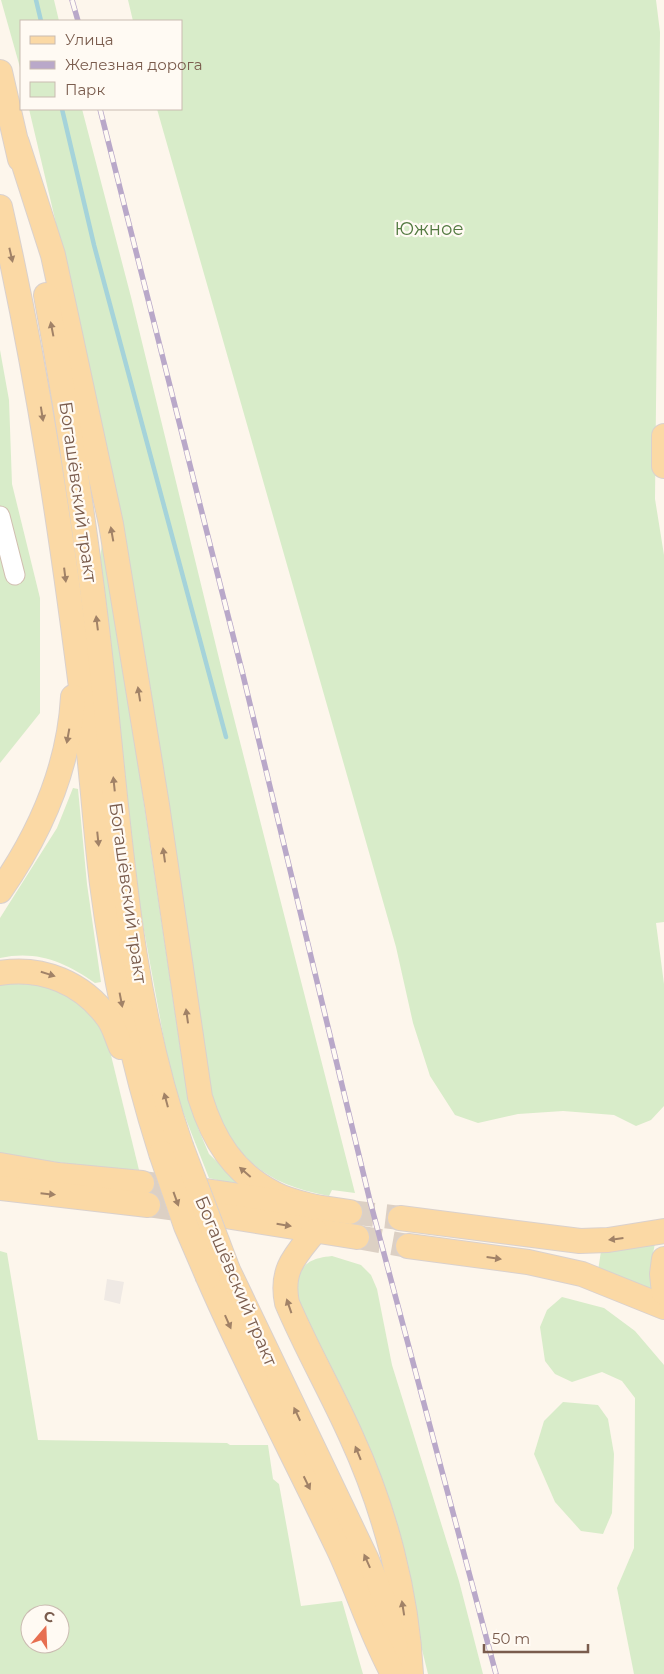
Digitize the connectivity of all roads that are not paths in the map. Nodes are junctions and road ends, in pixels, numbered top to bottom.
1 (0, 72) edge
2 (17, 143) junction
3 (0, 207) edge
4 (664, 436) edge
5 (664, 466) edge
6 (0, 516) edge
7 (15, 575) dead end
8 (68, 600) junction
9 (0, 891) edge
10 (0, 973) edge
11 (147, 1111) junction
12 (171, 1149) junction
13 (0, 1166) edge
14 (0, 1188) edge
15 (206, 1191) tunnel mouth
16 (350, 1212) tunnel mouth
17 (219, 1215) tunnel mouth
18 (400, 1218) tunnel mouth
19 (317, 1219) junction
20 (664, 1231) edge
21 (357, 1237) tunnel mouth
22 (408, 1246) tunnel mouth
23 (664, 1259) edge
24 (218, 1273) junction
25 (664, 1294) edge
26 (664, 1307) edge
27 (393, 1674) edge
28 (402, 1674) edge
29 (411, 1674) edge

1 - 2 main road, Богашёвский тракт
12 -> 2 main road, Богашёвский тракт
19 -> 2 main road
3 -> 8 main road, Богашёвский тракт
4 - 5 main road
6 - 7 street
8 -> 9 main road
8 -> 11 main road, Богашёвский тракт
10 -> 11 main road
11 - 12 main road, Богашёвский тракт
12 - 24 main road, Богашёвский тракт, bridge
14 -> 13 main road
15 - 19 main road
16 - 19 main road
17 -> 19 main road
20 -> 18 main road
19 - 21 main road
29 -> 19 main road
22 -> 26 main road
23 - 25 main road
24 -> 27 main road, Богашёвский тракт
28 -> 24 main road, Богашёвский тракт

